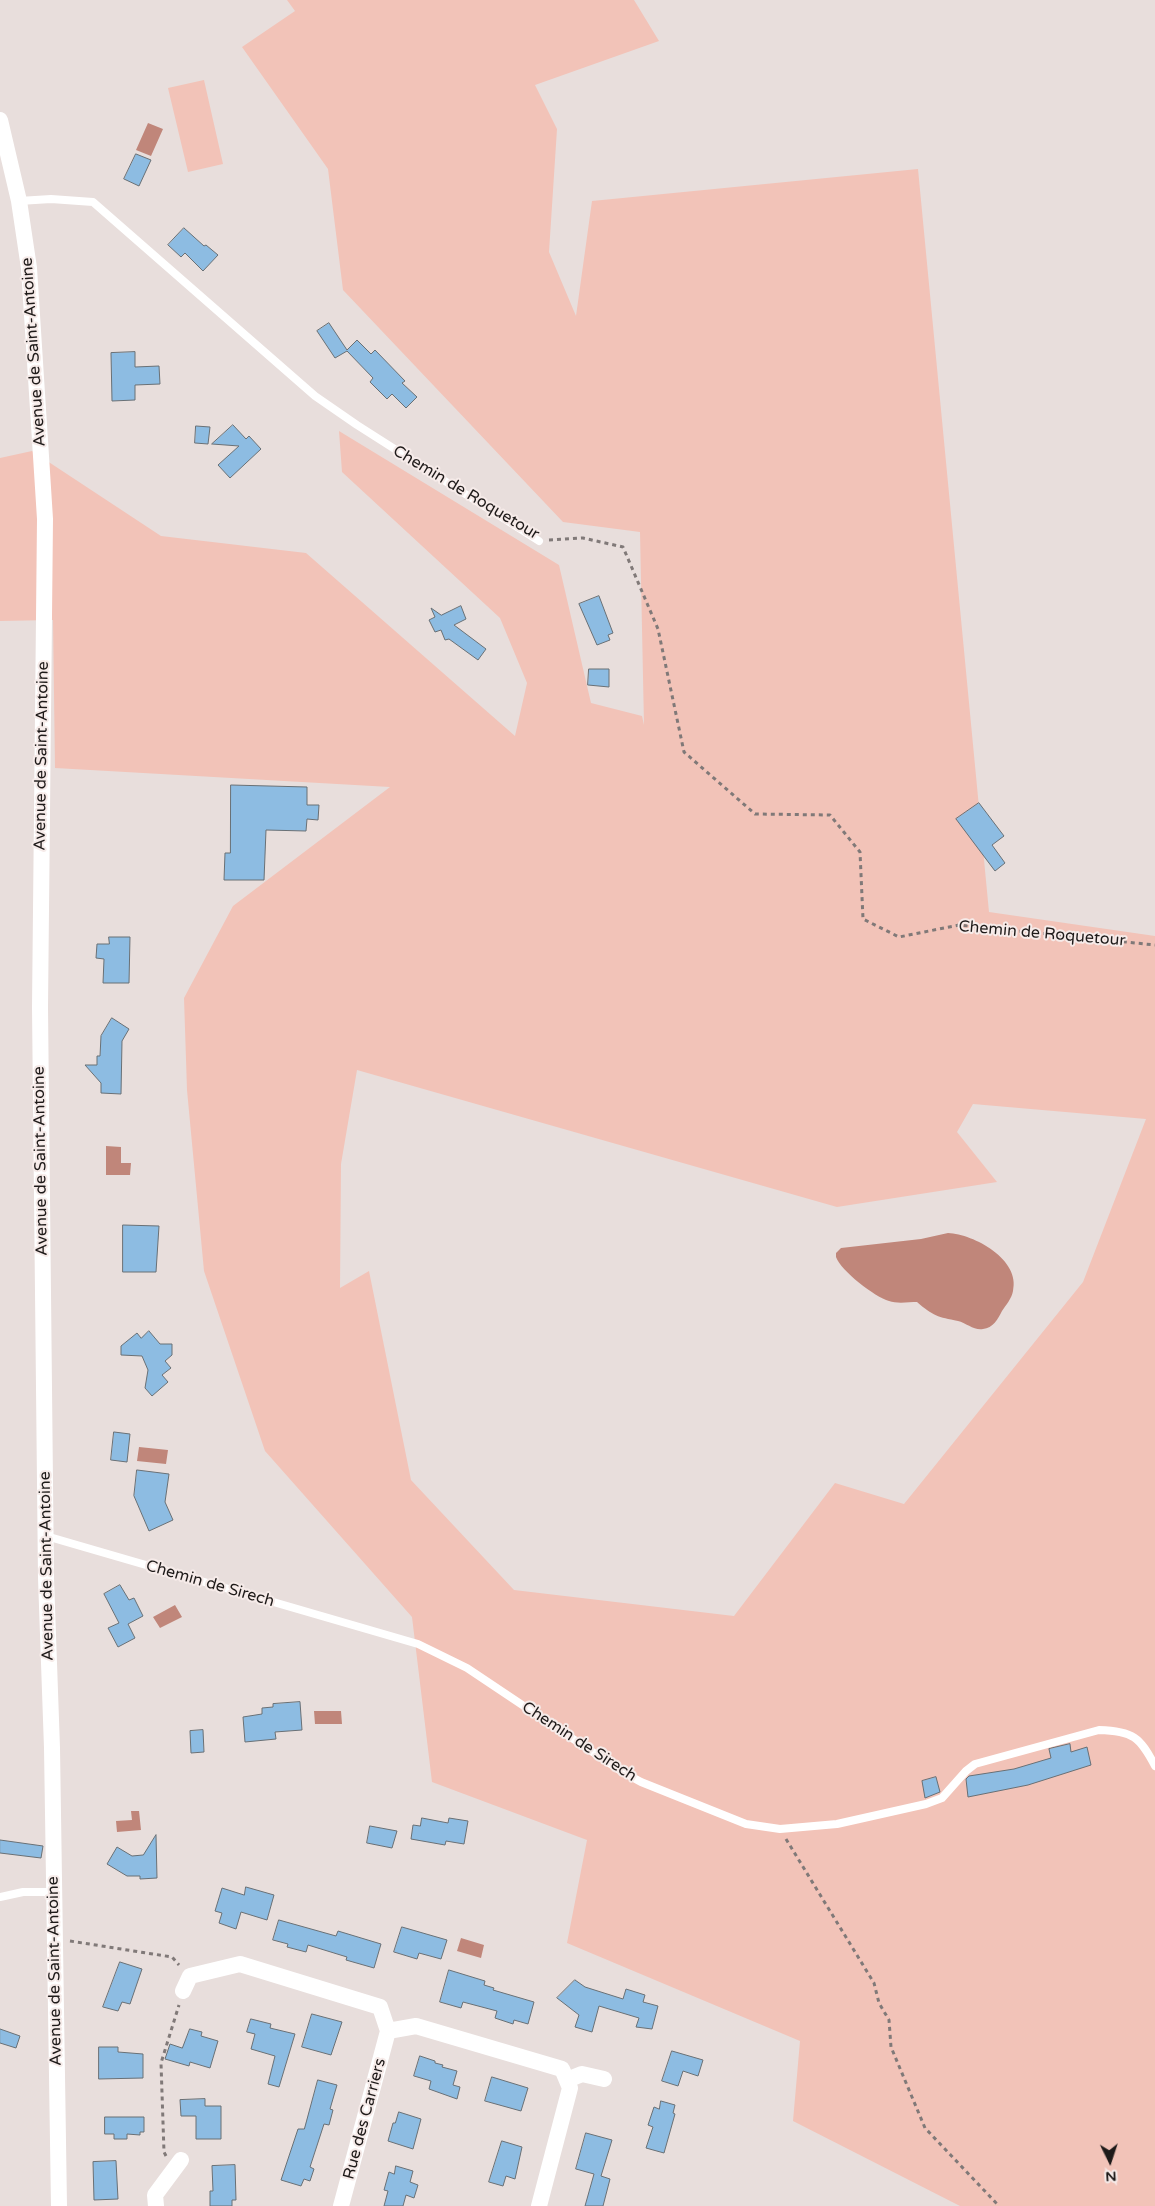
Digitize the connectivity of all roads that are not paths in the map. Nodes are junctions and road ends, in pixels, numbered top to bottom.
1 (0, 120) edge
2 (19, 201) junction
3 (539, 541) road end
4 (46, 1536) junction
5 (1155, 1766) edge
6 (54, 1892) junction
7 (0, 1897) edge
8 (183, 1991) road end
9 (388, 2031) junction
10 (565, 2074) junction
11 (604, 2079) dead end
12 (177, 2164) road end
13 (59, 2206) edge
14 (156, 2206) edge
15 (341, 2206) edge
16 (539, 2206) edge

1 - 2 street, Avenue de Saint-Antoine
2 - 3 lane, Chemin de Roquetour
2 - 4 street, Avenue de Saint-Antoine
4 - 5 lane, Chemin de Sirech
4 - 6 street, Avenue de Saint-Antoine
6 - 7 lane
6 - 13 street, Avenue de Saint-Antoine
8 - 9 street
9 - 10 street
9 - 15 street, Rue des Carriers
10 - 11 street
10 - 16 street
12 - 14 street

